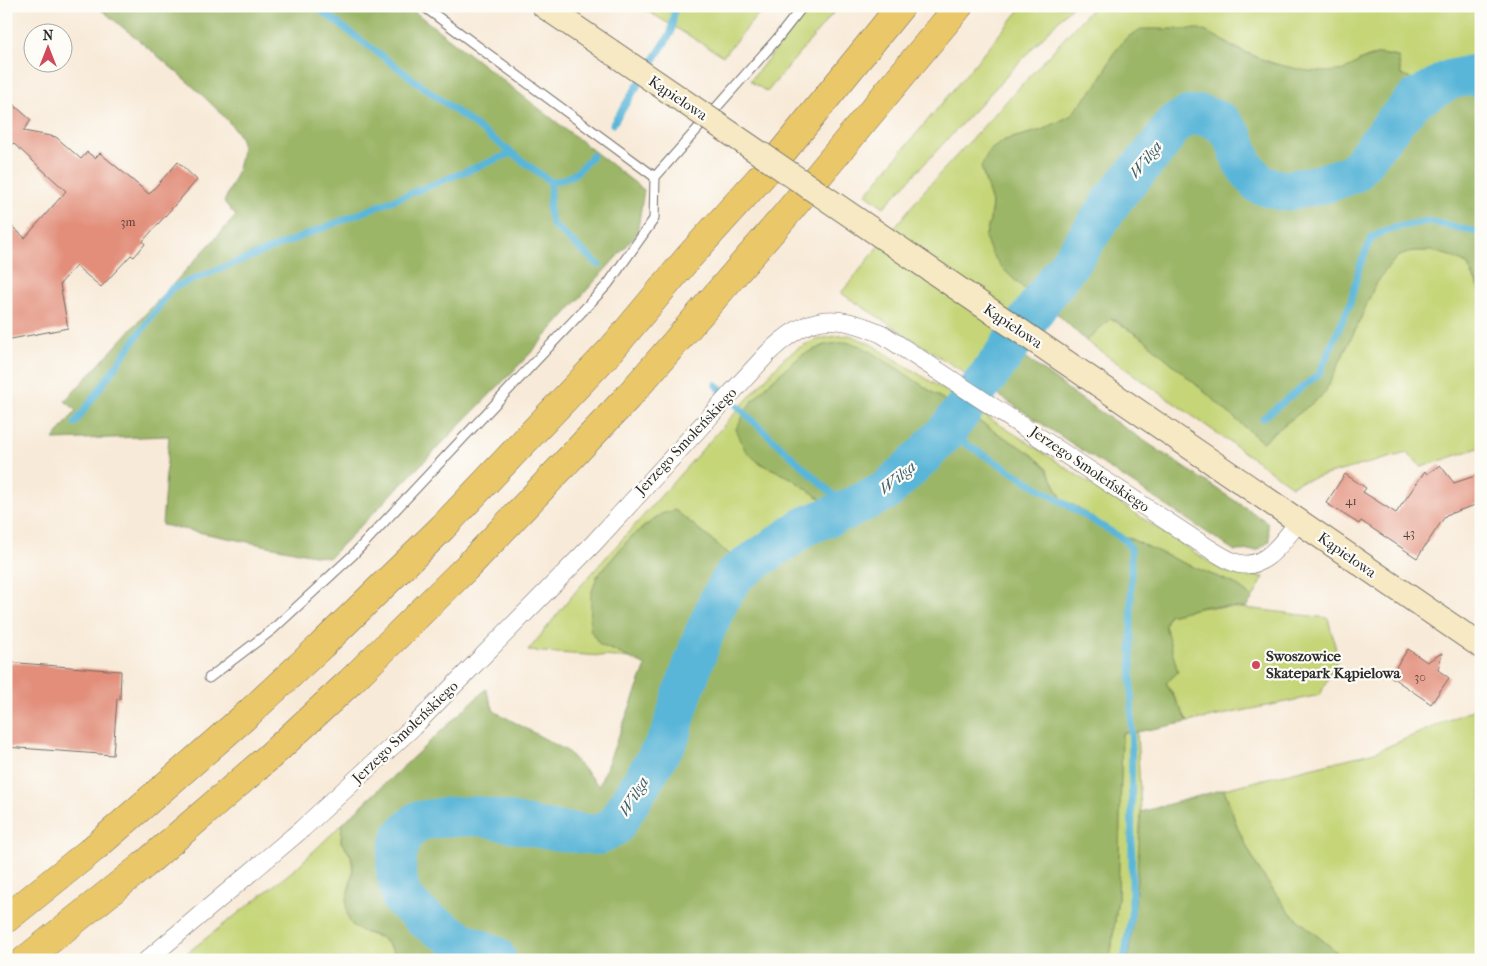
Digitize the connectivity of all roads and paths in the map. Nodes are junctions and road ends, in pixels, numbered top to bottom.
1 (423, 6) edge
2 (544, 6) edge
3 (803, 6) edge
4 (901, 6) edge
5 (960, 6) edge
6 (656, 177) junction
7 (1298, 521) junction
8 (1481, 646) edge
9 (209, 678) dead end
10 (6, 919) edge
11 (25, 960) edge
12 (147, 960) edge

1 - 6 lane
2 - 7 street, Kąpielowa, bridge
3 - 6 lane
4 - 10 highway
5 - 11 highway
6 - 9 lane
7 - 8 street, Kąpielowa
7 - 12 street, Jerzego Smoleńskiego

